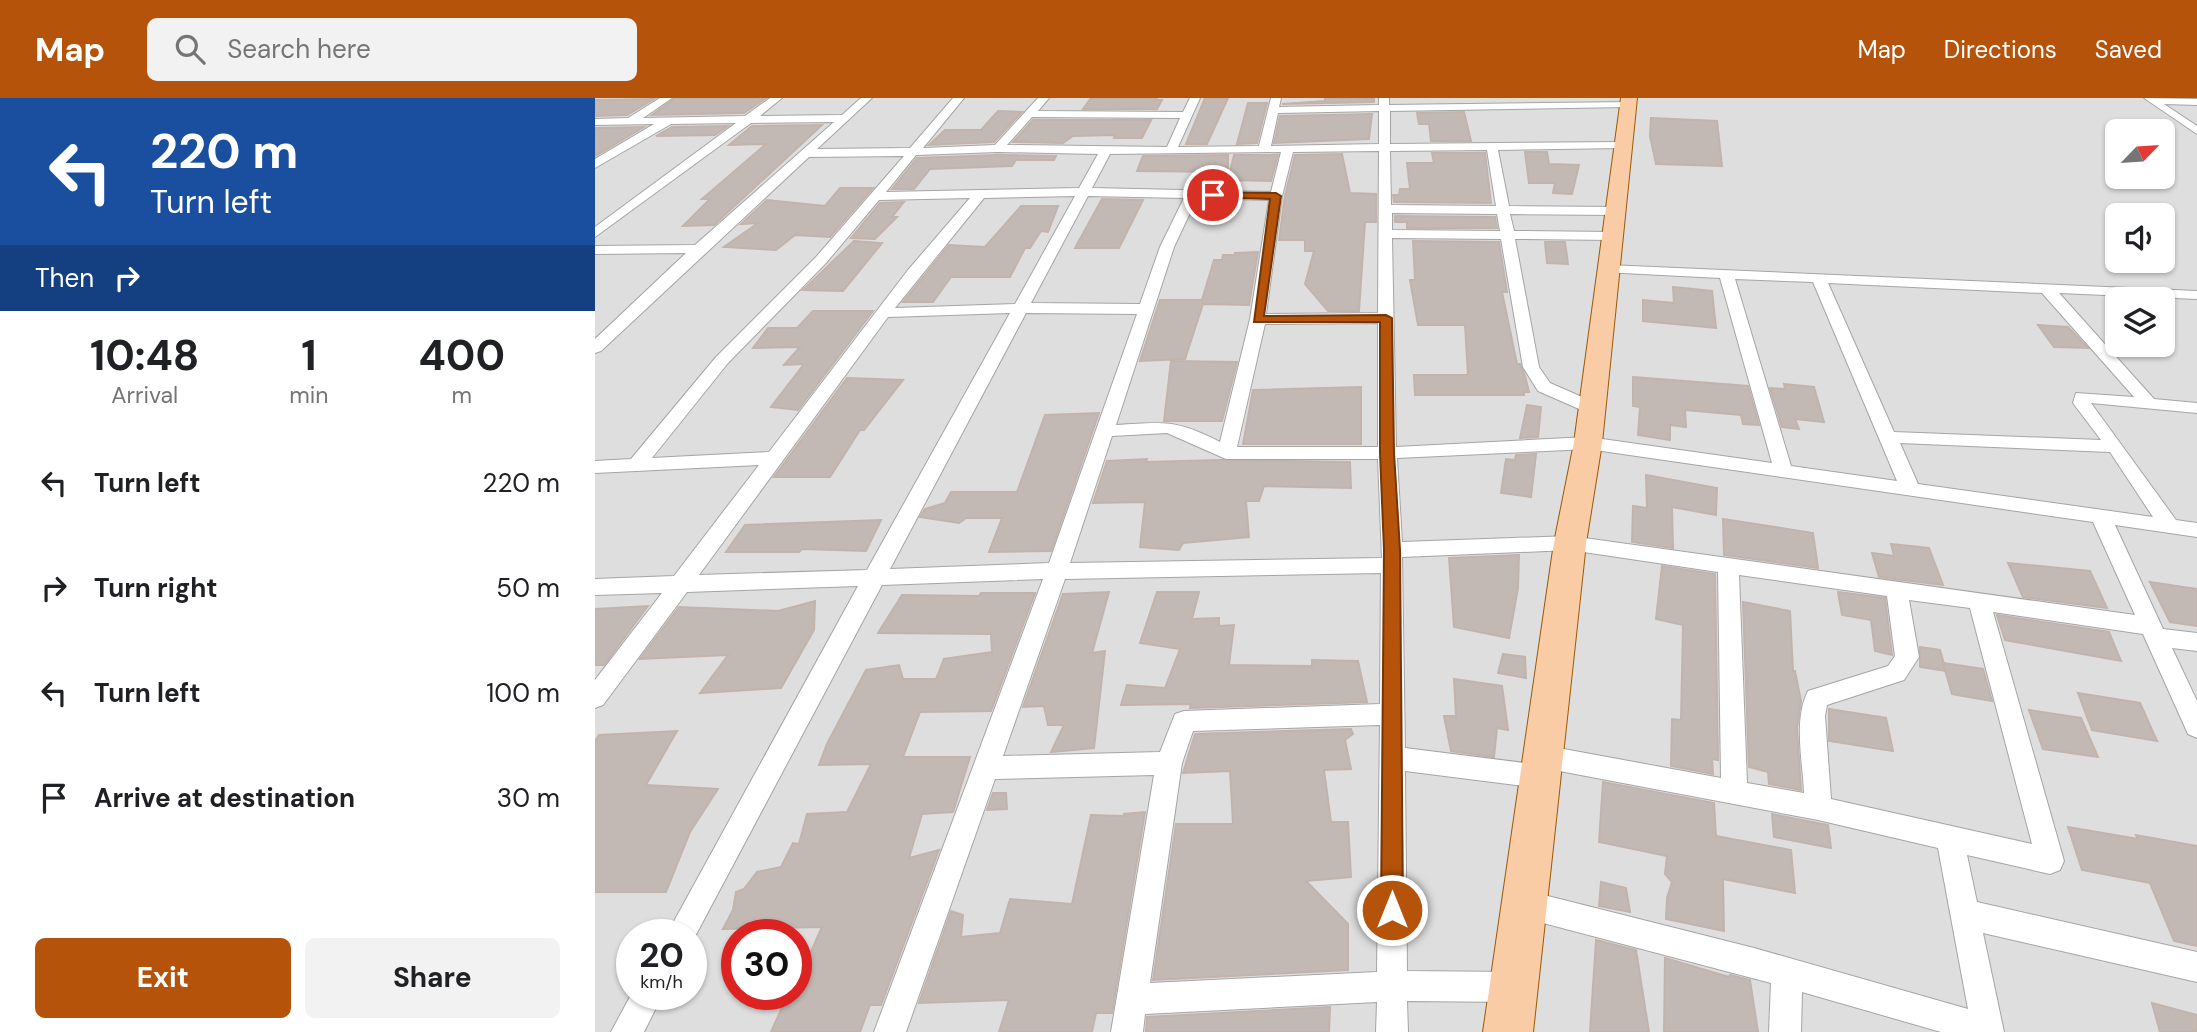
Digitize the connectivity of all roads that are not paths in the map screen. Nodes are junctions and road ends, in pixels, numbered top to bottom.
1 (667, 98) edge
2 (777, 98) edge
3 (867, 98) edge
4 (959, 98) edge
5 (1044, 98) edge
6 (1195, 98) edge
7 (2150, 99) edge
8 (1629, 101) edge
9 (2197, 102) edge
10 (1384, 103) edge
11 (1275, 104) edge
12 (1029, 114) junction
13 (1187, 115) junction
14 (847, 118) junction
15 (751, 120) junction
16 (631, 121) junction
17 (669, 121) junction
18 (595, 122) edge
19 (2197, 131) edge
20 (1623, 145) junction
21 (1385, 147) junction
22 (998, 148) junction
23 (1172, 148) junction
24 (1492, 148) junction
25 (1265, 149) junction
26 (1288, 149) junction
27 (1106, 151) junction
28 (912, 152) junction
29 (808, 153) junction
30 (595, 164) edge
31 (1085, 192) junction
32 (980, 194) junction
33 (1192, 195) junction
34 (874, 196) junction
35 (1276, 196) junction
36 (1385, 209) junction
37 (1504, 210) junction
38 (1614, 224) junction
39 (595, 233) edge
40 (1385, 234) junction
41 (1508, 235) junction
42 (699, 248) junction
43 (595, 250) edge
44 (1608, 269) junction
45 (1726, 274) junction
46 (1818, 278) junction
47 (2046, 288) junction
48 (2195, 296) edge
49 (1022, 308) junction
50 (1146, 309) junction
51 (884, 313) junction
52 (1386, 318) junction
53 (1258, 319) junction
54 (595, 348) edge
55 (2148, 402) junction
56 (1592, 408) junction
57 (2197, 408) edge
58 (1106, 431) junction
59 (1888, 437) junction
60 (1588, 443) junction
61 (2115, 446) junction
62 (1226, 453) junction
63 (1387, 453) junction
64 (773, 458) junction
65 (636, 466) junction
66 (595, 467) edge
67 (1784, 473) junction
68 (1911, 490) junction
69 (2101, 516) junction
70 (2170, 526) junction
71 (2197, 530) edge
72 (1570, 543) junction
73 (1392, 557) junction
74 (1728, 564) junction
75 (1057, 571) junction
76 (876, 579) junction
77 (679, 584) junction
78 (595, 587) edge
79 (1897, 589) junction
80 (1979, 601) junction
81 (2154, 632) junction
82 (2197, 642) edge
83 (595, 698) edge
84 (1392, 714) junction
85 (2197, 727) edge
86 (1392, 758) junction
87 (1169, 763) junction
88 (1541, 766) junction
89 (986, 768) junction
90 (1734, 791) junction
91 (1818, 808) junction
92 (1950, 838) junction
93 (1524, 904) junction
94 (1965, 914) junction
95 (689, 919) edge
96 (2197, 967) edge
97 (1787, 972) junction
98 (1392, 986) junction
99 (1513, 987) junction
100 (1133, 999) junction
101 (639, 1010) edge
102 (1988, 1031) edge
103 (627, 1032) edge
104 (890, 1032) edge
105 (1127, 1032) edge
106 (1392, 1032) edge
107 (1508, 1032) edge
108 (1785, 1032) edge

1 - 16 street
2 - 15 street
3 - 14 street
4 - 28 street
5 - 12 street
6 - 13 street
7 - 9 street
7 - 19 street
8 - 10 street
8 - 20 main road
10 - 11 street
10 - 21 street
11 - 25 street
12 - 13 street
12 - 22 street
13 - 23 street
14 - 15 street
14 - 29 street
15 - 17 street
15 - 39 street
16 - 17 street
16 - 18 street
17 - 30 street
20 - 24 street
20 - 38 main road
21 - 24 street
21 - 26 street
21 - 36 street
22 - 27 street
22 - 28 street
23 - 25 street
23 - 27 street
24 - 37 street
25 - 26 street
26 - 35 street
27 - 31 street
28 - 29 street
28 - 34 street
29 - 42 street
31 - 32 street
31 - 33 street
31 - 49 street
32 - 34 street
32 - 51 street
33 - 35 street
33 - 50 street
34 - 65 street
35 - 53 street
36 - 37 street
36 - 40 street
37 - 38 street
37 - 41 street
38 - 41 street
38 - 44 main road
40 - 41 street
40 - 52 street
41 - 56 street
42 - 43 street
42 - 54 street
44 - 45 street
44 - 56 main road
45 - 46 street
45 - 67 street
46 - 47 street
46 - 59 street
47 - 48 street
47 - 55 street
49 - 50 street
49 - 51 street
49 - 76 street
50 - 58 street
51 - 64 street
52 - 53 street
52 - 63 street
53 - 62 street
55 - 57 street
55 - 61 street
56 - 60 main road
58 - 62 street
58 - 75 street
59 - 61 street
59 - 68 street
60 - 63 street
60 - 67 street
60 - 72 main road
61 - 70 street
62 - 63 street
63 - 73 street
64 - 65 street
64 - 77 street
65 - 66 street
67 - 68 street
68 - 69 street
69 - 70 street
69 - 81 street
70 - 71 street
72 - 73 street
72 - 74 street
72 - 88 main road
73 - 75 street
73 - 84 street
74 - 79 street
74 - 90 street
75 - 76 street
75 - 89 street
76 - 77 street
76 - 95 street
77 - 78 street
77 - 83 street
79 - 80 street
79 - 91 street
80 - 81 street
80 - 92 street
81 - 82 street
81 - 85 street
84 - 86 street
84 - 87 street
86 - 88 street
86 - 98 street
87 - 89 street
87 - 100 street
88 - 90 street
88 - 93 main road
89 - 104 street
90 - 91 street
91 - 92 street
92 - 94 street
93 - 97 street
93 - 99 main road
94 - 96 street
94 - 102 street
97 - 102 street
97 - 108 street
98 - 99 street
98 - 100 street
98 - 106 street
99 - 107 main road
100 - 105 street
101 - 103 street

